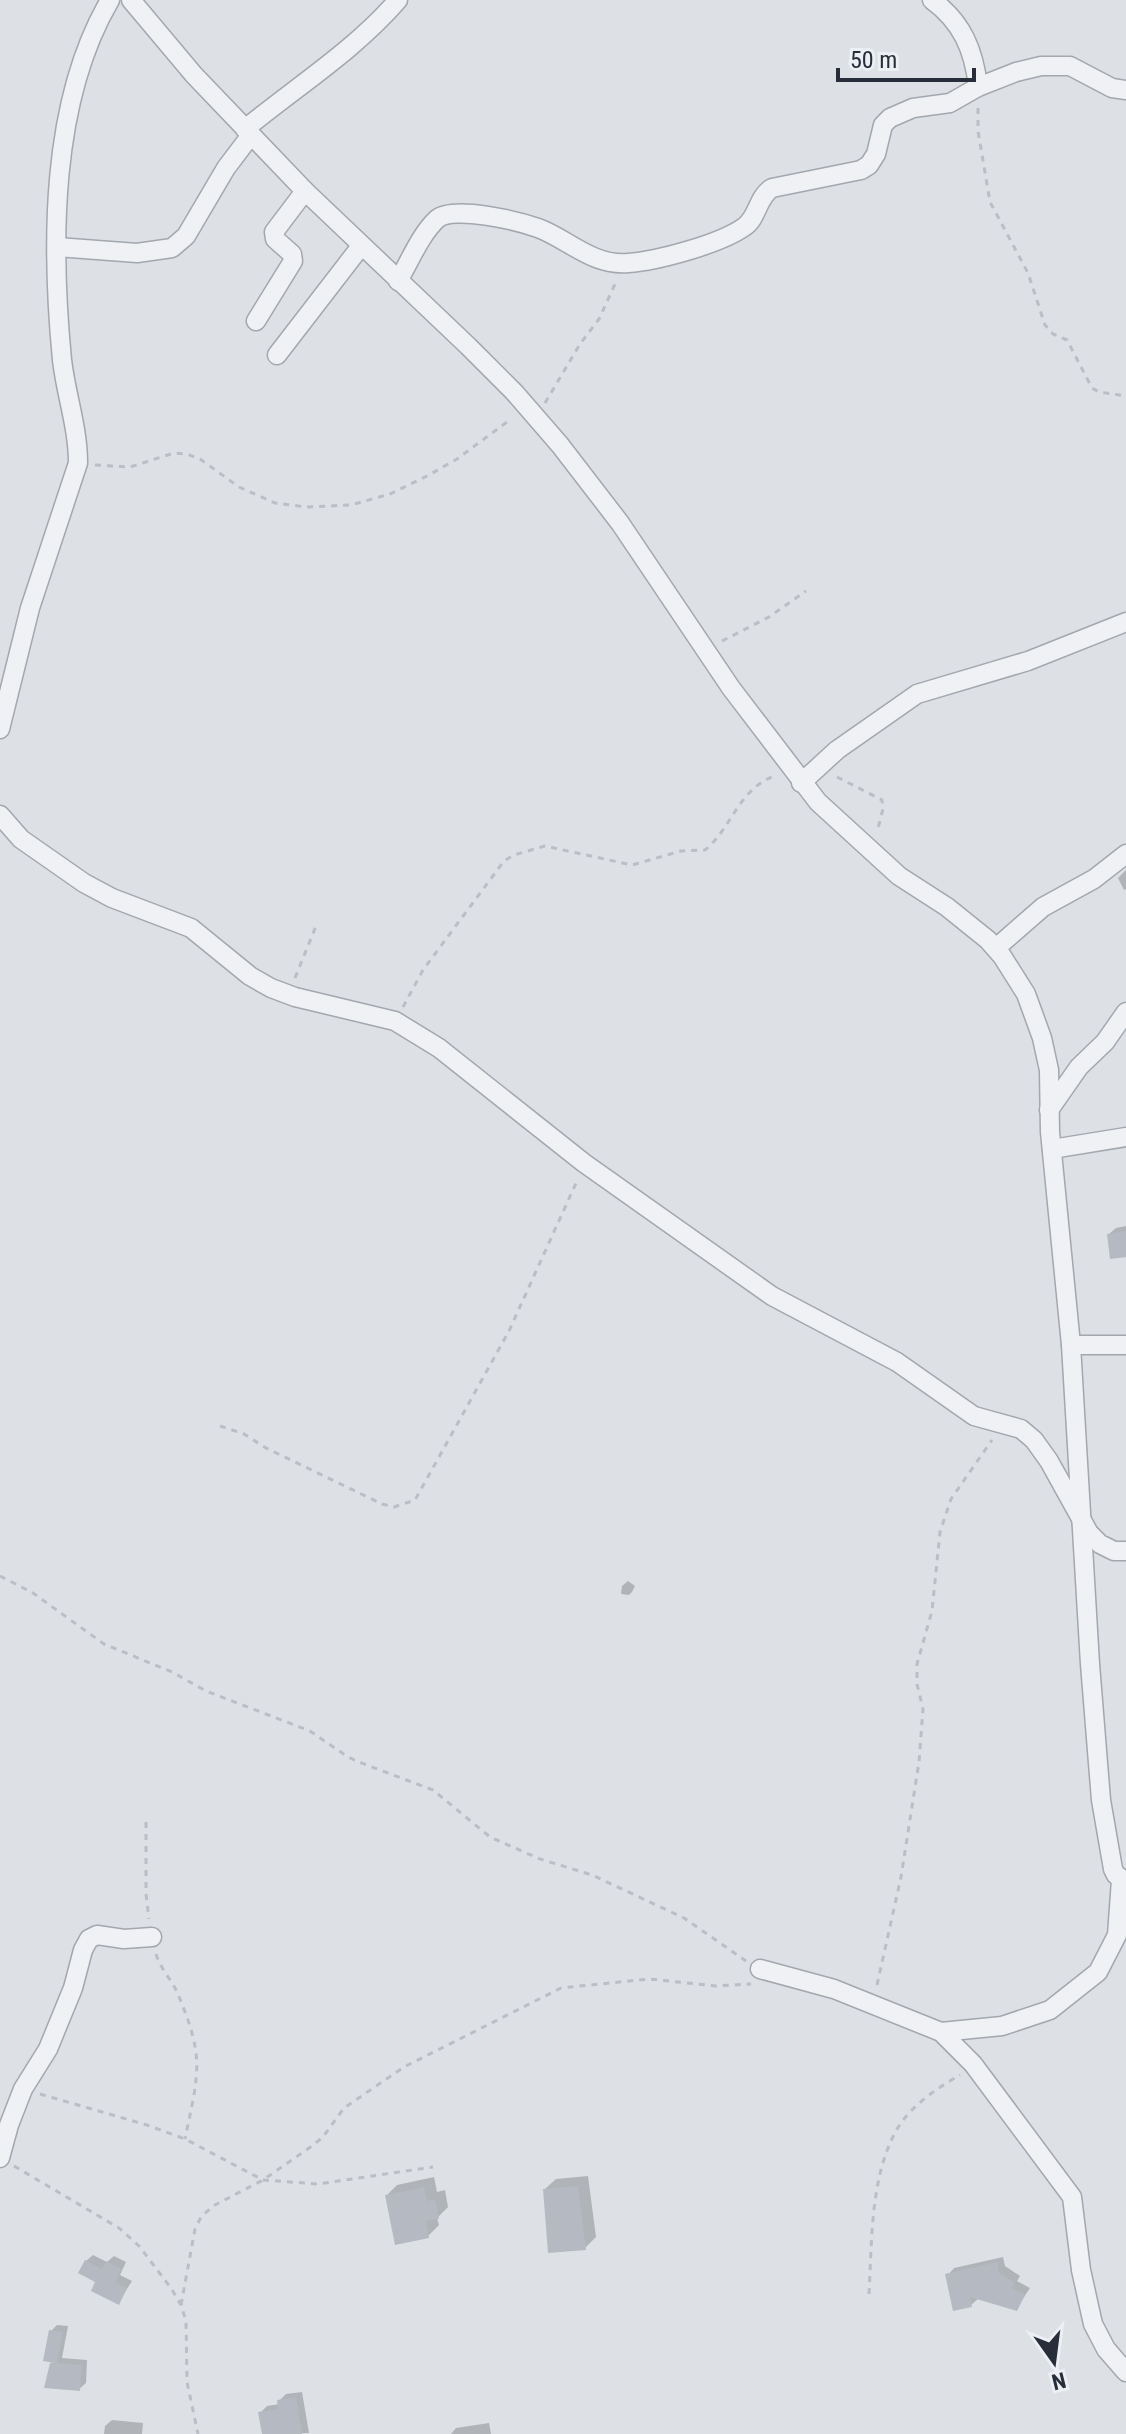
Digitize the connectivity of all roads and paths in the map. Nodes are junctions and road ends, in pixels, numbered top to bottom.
1 (110, 0) edge
2 (131, 0) edge
3 (398, 0) edge
4 (932, 0) edge
5 (978, 87) junction
6 (1126, 90) edge
7 (248, 132) junction
8 (305, 191) junction
9 (361, 246) junction
10 (57, 247) junction
11 (623, 264) junction
12 (398, 281) junction
13 (256, 321) dead end
14 (277, 355) dead end
15 (1126, 396) edge
16 (531, 411) junction
17 (78, 463) junction
18 (806, 591) dead end
19 (1126, 622) edge
20 (703, 648) junction
21 (0, 729) edge
22 (820, 765) junction
23 (797, 777) junction
24 (0, 815) edge
25 (869, 850) junction
26 (1126, 854) edge
27 (316, 926) dead end
28 (996, 948) junction
29 (295, 997) junction
30 (1126, 1012) edge
31 (395, 1021) junction
32 (1049, 1110) junction
33 (1126, 1137) edge
34 (1052, 1149) junction
35 (584, 1163) junction
36 (1071, 1345) junction
37 (1126, 1345) edge
38 (1005, 1425) junction
39 (220, 1426) dead end
40 (1079, 1518) junction
41 (1126, 1551) edge
42 (0, 1576) edge
43 (146, 1822) dead end
44 (1124, 1881) edge
45 (152, 1937) junction
46 (762, 1976) junction
47 (875, 2005) junction
48 (941, 2032) junction
49 (973, 2064) junction
50 (23, 2089) junction
51 (185, 2139) junction
52 (6, 2161) edge
53 (433, 2167) dead end
54 (263, 2180) junction
55 (869, 2294) dead end
56 (181, 2305) junction
57 (1126, 2372) edge
58 (198, 2434) edge

1 - 10 street
2 - 7 street
3 - 7 street
4 - 5 street
5 - 6 street
5 - 11 street
5 - 15 path
7 - 8 street
7 - 10 street
8 - 9 street
8 - 13 street
9 - 12 street
9 - 14 street
10 - 17 street
11 - 12 street
11 - 16 path
12 - 16 street
16 - 17 path
16 - 20 street
17 - 21 street
18 - 20 path
19 - 22 street
20 - 23 street
22 - 23 street
22 - 25 path
23 - 25 street
23 - 31 path
24 - 29 street
25 - 28 street
26 - 28 street
27 - 29 path
28 - 32 street
29 - 31 street
30 - 32 street
31 - 35 street
32 - 34 street
33 - 34 street
34 - 36 street
35 - 38 street
35 - 39 path
36 - 37 street
36 - 40 street
38 - 40 street
38 - 47 path
40 - 41 street
40 - 44 street
42 - 46 path
43 - 45 path
44 - 48 street
45 - 50 street
45 - 51 path
46 - 47 street
46 - 54 path
47 - 48 street
48 - 49 street
49 - 55 path
49 - 57 street
50 - 51 path
50 - 52 street
51 - 54 path
52 - 56 path
53 - 54 path
54 - 56 path
56 - 58 path

